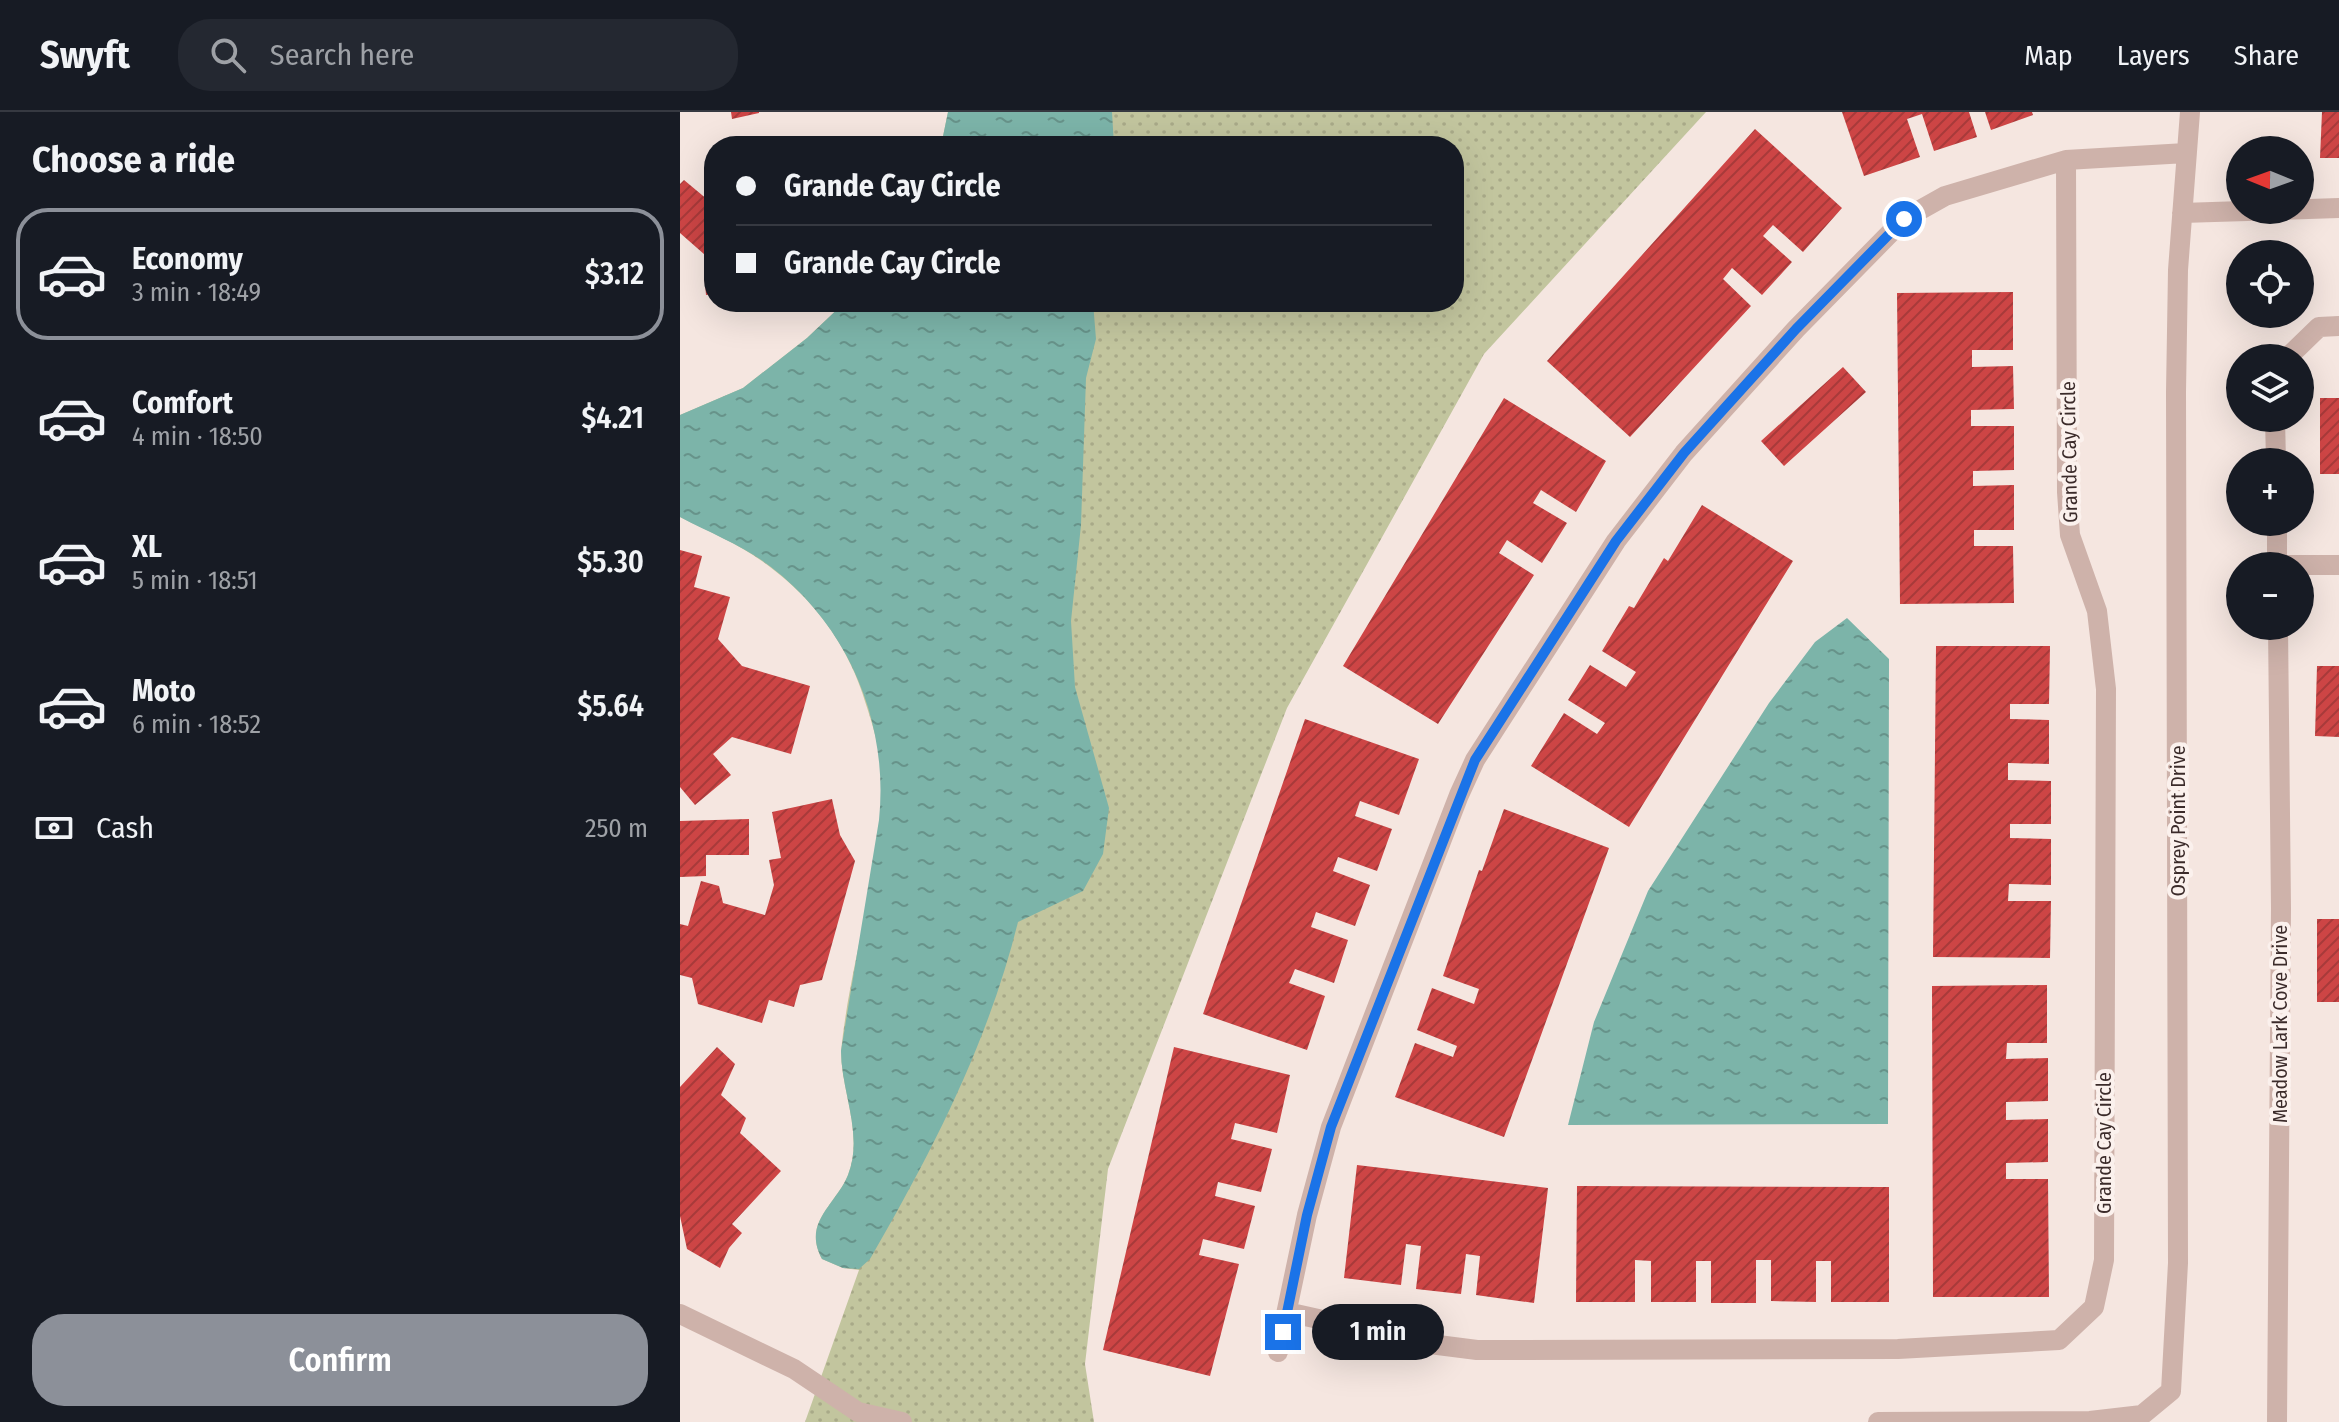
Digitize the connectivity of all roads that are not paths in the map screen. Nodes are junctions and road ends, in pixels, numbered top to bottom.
1 (2190, 112) edge
2 (2186, 153) junction
3 (2066, 160) junction
4 (2339, 208) edge
5 (2182, 213) junction
6 (2339, 326) edge
7 (2301, 344) edge
8 (2314, 565) edge
9 (2339, 565) edge
10 (2278, 640) edge
11 (1287, 1312) junction
12 (680, 1314) edge
13 (1278, 1352) dead end
14 (2145, 1418) edge
15 (902, 1422) edge
16 (1878, 1422) edge
17 (2277, 1422) edge

1 - 2 street, Osprey Point Drive
2 - 3 street
2 - 5 street, Osprey Point Drive
3 - 11 street
3 - 11 street, Grande Cay Circle
4 - 5 street
5 - 14 street, Osprey Point Drive
6 - 7 street
8 - 9 street
10 - 17 street, Meadow Lark Cove Drive
11 - 13 street
12 - 15 street
14 - 16 street, Osprey Point Drive

